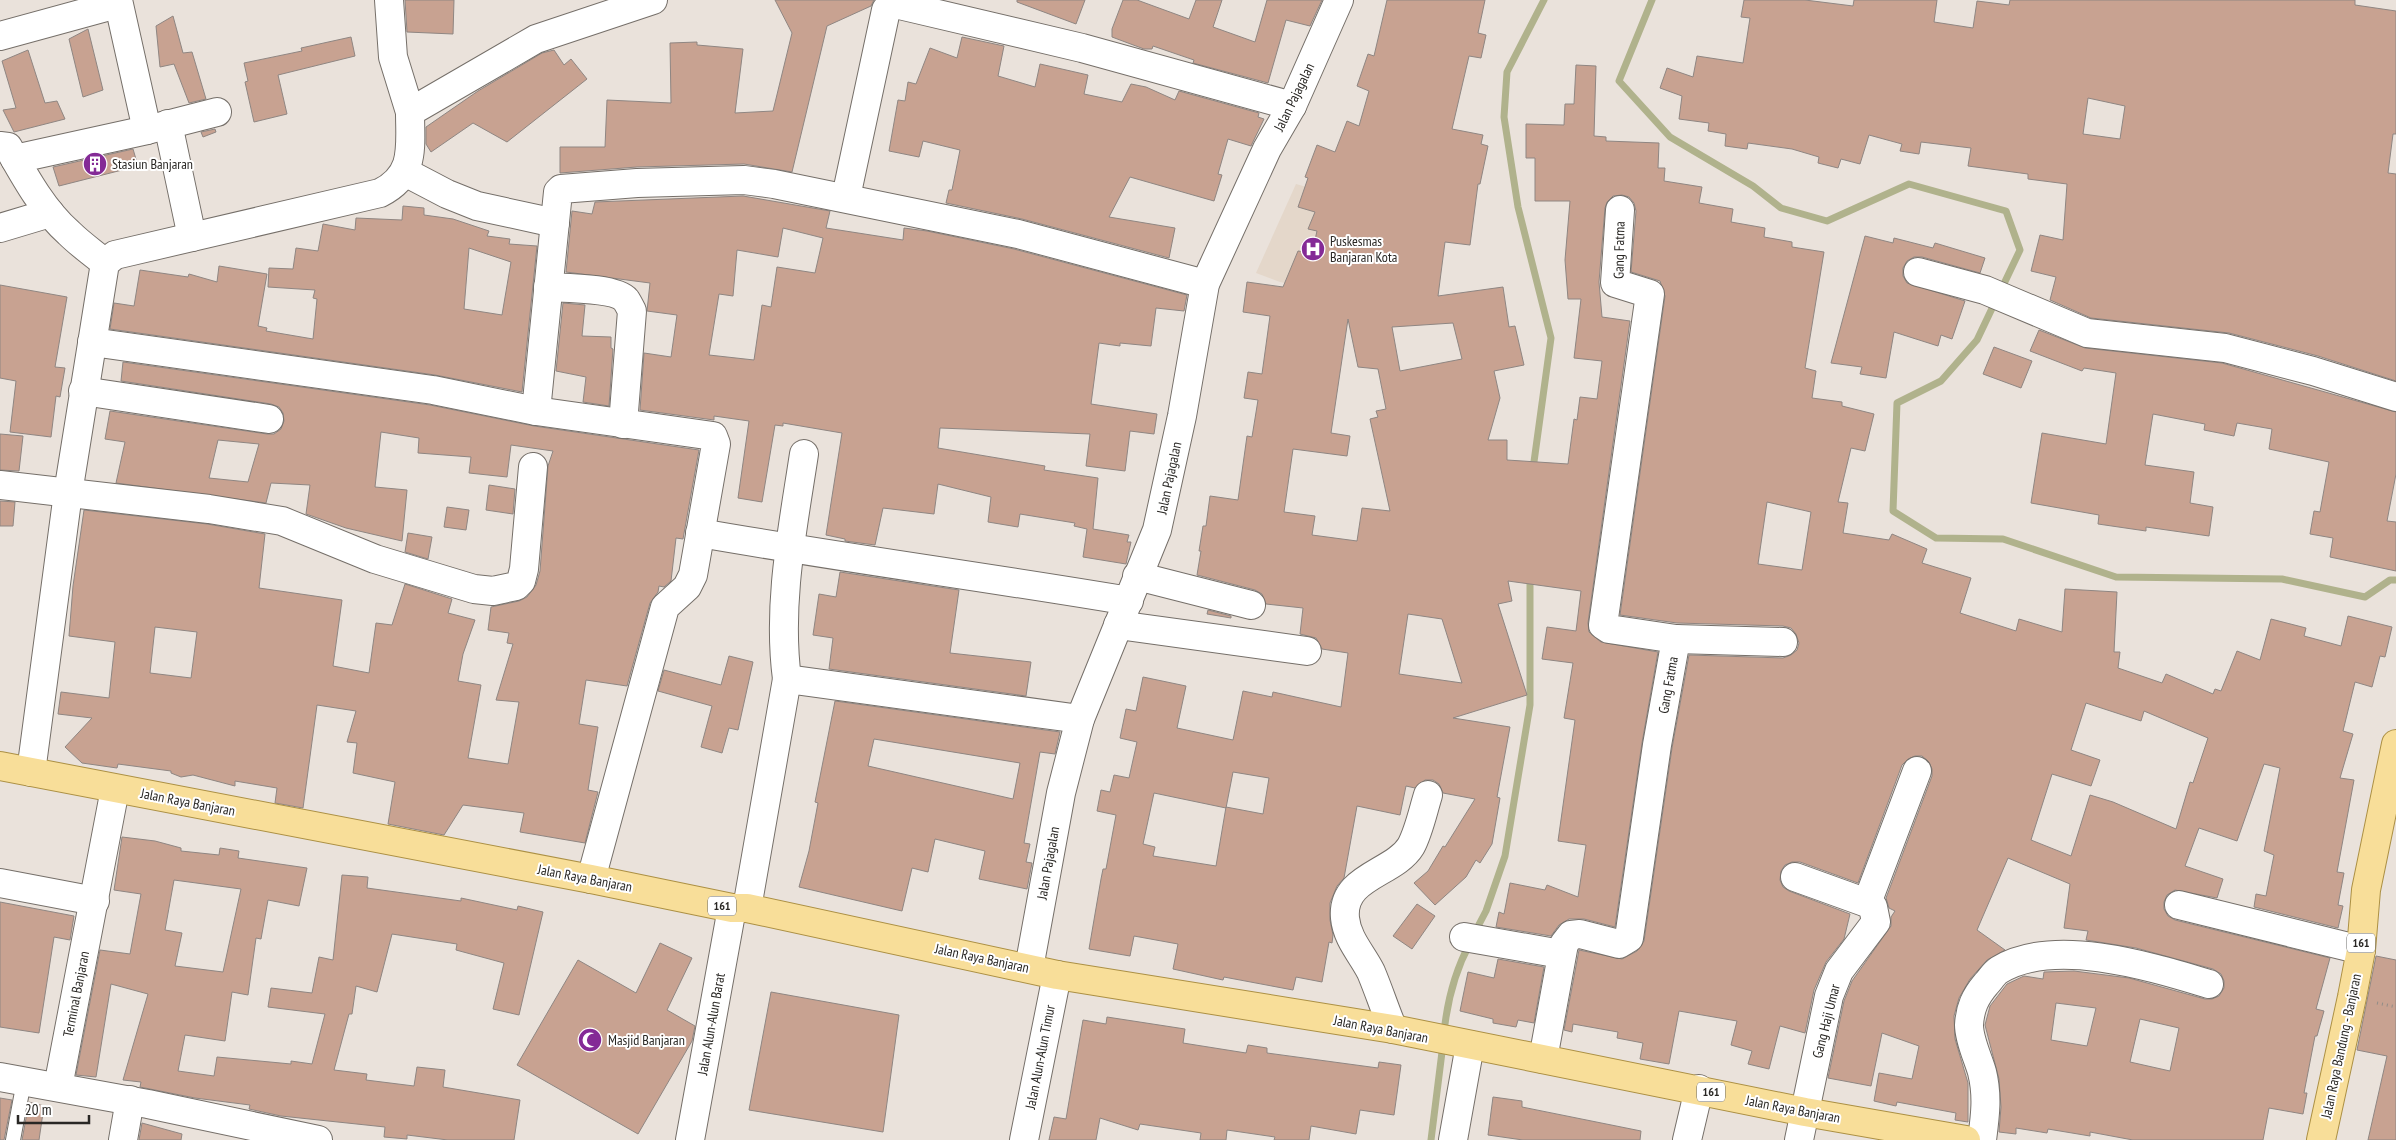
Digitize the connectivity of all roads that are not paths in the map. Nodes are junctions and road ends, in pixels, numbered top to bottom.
1 (389, 0) edge
2 (653, 0) edge
3 (1339, 0) edge
4 (117, 2) edge
5 (0, 36) edge
6 (1292, 106) junction
7 (216, 112) dead end
8 (410, 112) junction
9 (157, 127) junction
10 (8, 152) edge
11 (405, 172) junction
12 (846, 197) junction
13 (1620, 210) dead end
14 (50, 213) junction
15 (555, 223) junction
16 (0, 228) edge
17 (192, 237) junction
18 (105, 263) junction
19 (1918, 272) dead end
20 (1205, 284) junction
21 (548, 287) junction
22 (92, 342) junction
23 (83, 391) junction
24 (2396, 397) edge
25 (536, 411) junction
26 (269, 419) dead end
27 (623, 424) junction
28 (804, 454) dead end
29 (533, 467) dead end
30 (0, 485) edge
31 (68, 493) junction
32 (700, 533) junction
33 (790, 548) junction
34 (1133, 588) junction
35 (1251, 605) dead end
36 (1118, 625) junction
37 (1676, 639) junction
38 (1783, 642) dead end
39 (1307, 651) dead end
40 (787, 679) junction
41 (1080, 719) junction
42 (2396, 744) edge
43 (0, 766) edge
44 (1917, 771) dead end
45 (31, 772) junction
46 (115, 788) junction
47 (1428, 795) dead end
48 (1795, 877) dead end
49 (591, 878) junction
50 (0, 883) edge
51 (95, 901) junction
52 (1867, 903) junction
53 (2179, 905) dead end
54 (739, 908) junction
55 (1464, 937) dead end
56 (2360, 950) junction
57 (1561, 954) junction
58 (1028, 968) junction
59 (1057, 974) junction
60 (2209, 984) dead end
61 (1403, 1032) junction
62 (1463, 1044) junction
63 (1543, 1059) junction
64 (12, 1079) edge
65 (58, 1086) junction
66 (1699, 1089) junction
67 (130, 1100) junction
68 (1805, 1112) junction
69 (224, 1130) edge
70 (13, 1140) edge
71 (123, 1140) edge
72 (318, 1140) edge
73 (690, 1140) edge
74 (1024, 1140) edge
75 (1453, 1140) edge
76 (1687, 1140) edge
77 (1799, 1140) edge
78 (1966, 1140) edge
79 (1982, 1140) edge
80 (2321, 1140) edge

1 - 8 street
2 - 8 street
3 - 6 street, Jalan Pajagalan
4 - 5 street
4 - 9 street
6 - 12 street
6 - 20 street, Jalan Pajagalan
7 - 9 street
8 - 11 street
9 - 10 street
9 - 17 street
10 - 14 street
11 - 15 street
11 - 17 street
12 - 15 street
12 - 20 street
13 - 37 street, Gang Fatma
14 - 16 street
14 - 18 street
15 - 21 street
17 - 18 street
18 - 22 street
19 - 24 street
20 - 34 street, Jalan Pajagalan
21 - 25 street
21 - 27 street
22 - 23 street
22 - 25 street
23 - 26 street
23 - 31 street
25 - 27 street
27 - 32 street
28 - 33 street, Jalan Alun-Alun Barat
29 - 31 street
30 - 31 street
31 - 45 street
32 - 33 street
32 - 49 street
33 - 34 street
33 - 40 street, Jalan Alun-Alun Barat
34 - 35 street
34 - 36 street, Jalan Pajagalan
36 - 39 street
36 - 41 street, Jalan Pajagalan
37 - 38 street
37 - 57 street, Gang Fatma
40 - 41 street
40 - 54 street, Jalan Alun-Alun Barat
41 - 58 street, Jalan Pajagalan
42 - 56 main road, Jalan Raya Bandung - Banjaran / 161
43 - 45 main road, Jalan Raya Banjaran / 161
44 - 52 street
45 - 46 main road, Jalan Raya Banjaran / 161
46 - 49 main road, Jalan Raya Banjaran / 161
46 - 51 street, Terminal Banjaran
47 - 61 street
48 - 52 street
49 - 54 main road, Jalan Raya Banjaran / 161
50 - 51 street
51 - 65 street, Terminal Banjaran
52 - 68 street, Gang Haji Umar
53 - 56 street
54 - 58 main road, Jalan Raya Banjaran / 161
54 - 73 street, Jalan Alun-Alun Barat
55 - 57 street
56 - 80 main road, Jalan Raya Bandung - Banjaran / 161
57 - 63 street, Gang Fatma
58 - 59 main road, Jalan Raya Banjaran / 161
59 - 61 main road, Jalan Raya Banjaran / 161
59 - 74 street, Jalan Alun-Alun Timur
60 - 79 street
61 - 62 main road, Jalan Raya Banjaran / 161
62 - 63 main road, Jalan Raya Banjaran / 161
62 - 75 street
63 - 66 main road, Jalan Raya Banjaran / 161
64 - 65 street
64 - 70 lane
65 - 67 street
66 - 68 main road, Jalan Raya Banjaran / 161
66 - 76 street
67 - 69 street
67 - 71 street
68 - 77 street
68 - 78 main road, Jalan Raya Banjaran / 161
69 - 72 street

